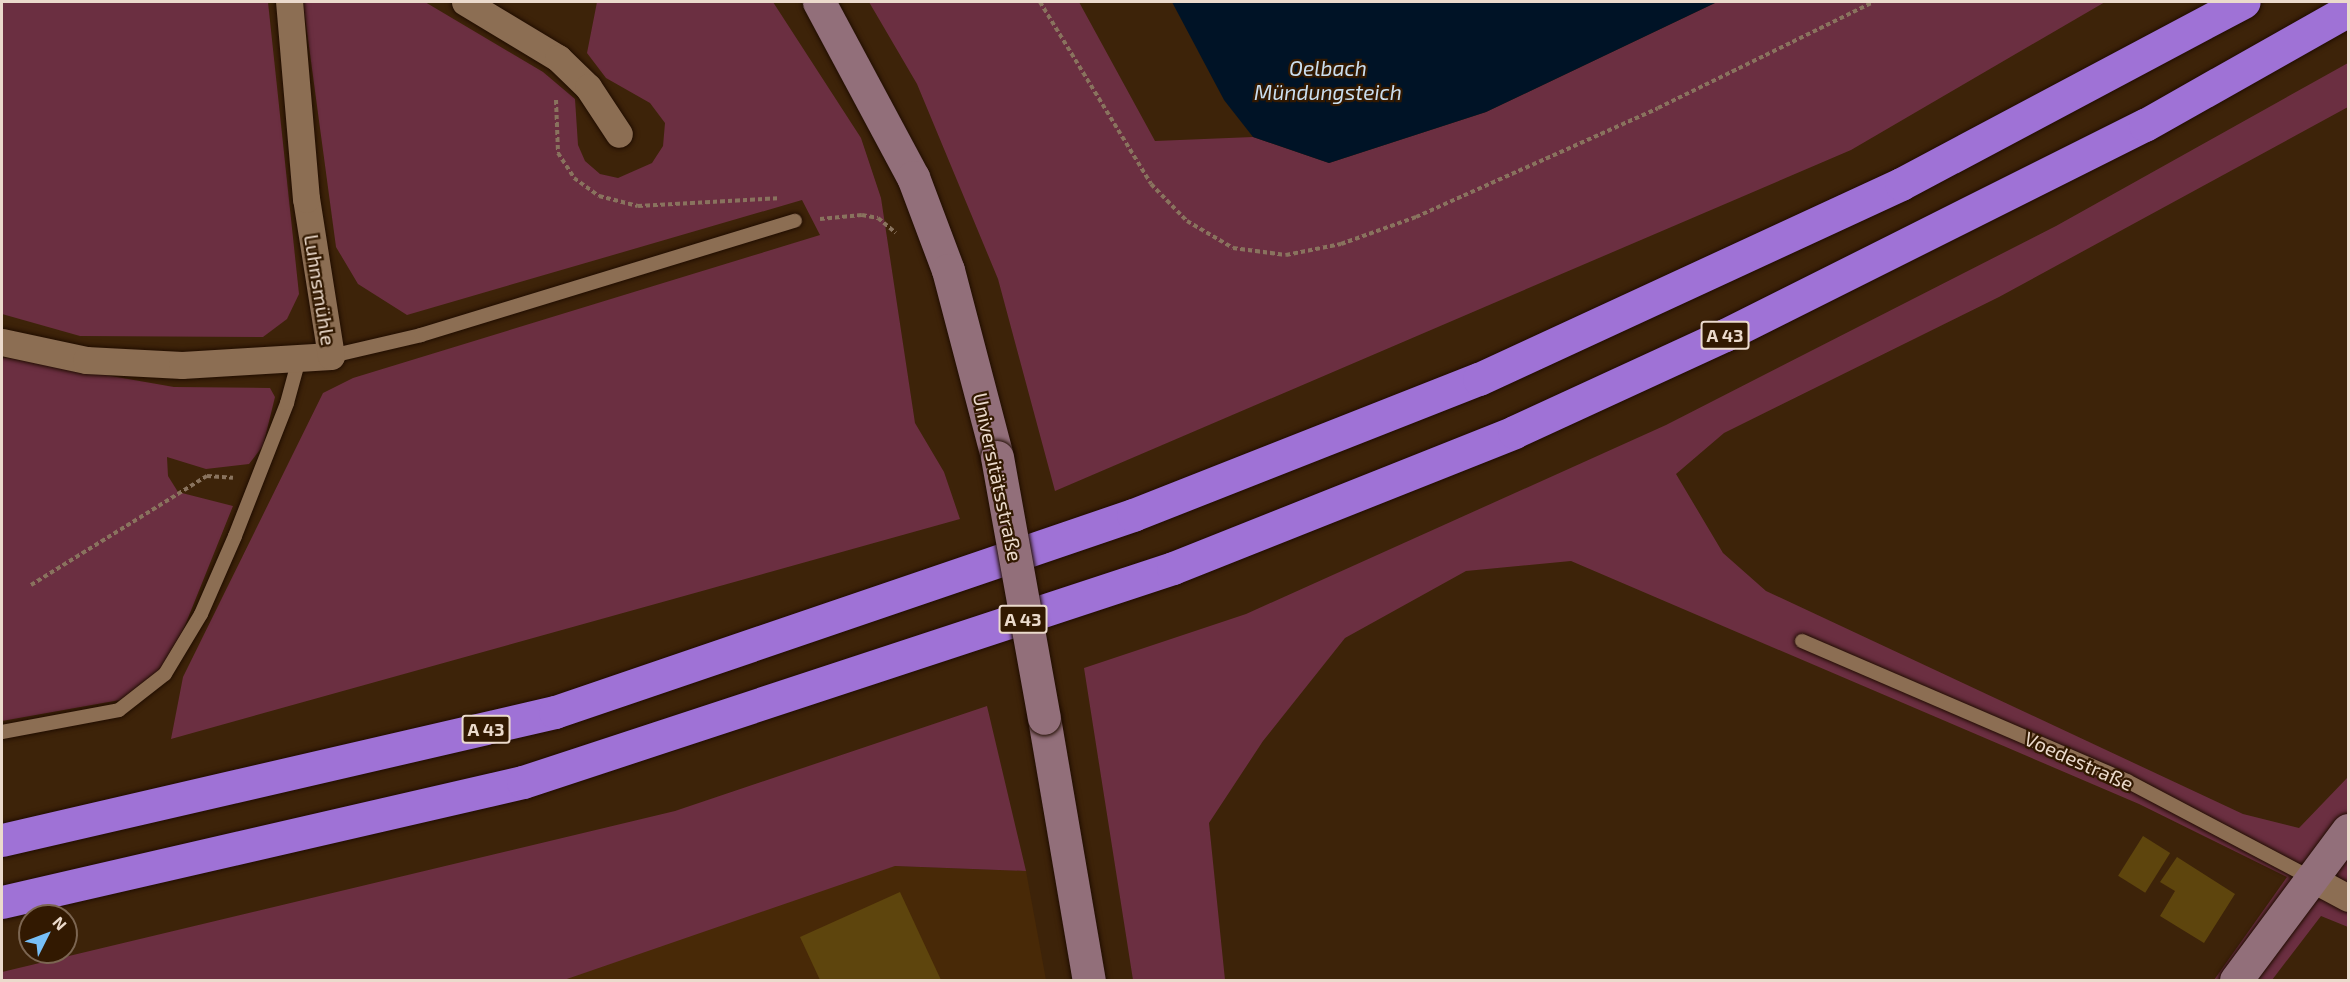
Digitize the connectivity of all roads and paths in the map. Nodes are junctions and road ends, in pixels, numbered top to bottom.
1 (289, 2) edge
2 (465, 2) edge
3 (819, 2) edge
4 (1040, 2) edge
5 (1873, 2) edge
6 (2244, 2) edge
7 (2349, 10) edge
8 (558, 58) junction
9 (619, 134) dead end
10 (795, 221) junction
11 (901, 243) dead end
12 (2, 342) edge
13 (331, 356) junction
14 (299, 359) junction
15 (258, 479) junction
16 (31, 585) dead end
17 (1802, 641) dead end
18 (2, 732) edge
19 (2349, 830) edge
20 (2, 840) edge
21 (2311, 878) junction
22 (2349, 898) edge
23 (2, 902) edge
24 (1089, 981) edge
25 (2236, 981) edge

1 - 13 street, Luhnsmühle
2 - 8 street
3 - 24 street, Universitätsstraße, bridge
4 - 5 path
6 - 20 highway, A 43
7 - 23 highway, A 43
8 - 9 street
8 - 10 path
10 - 11 path
10 - 13 lane
12 - 14 street, Luhnsmühle
13 - 14 street, Luhnsmühle
14 - 15 lane
15 - 16 path
15 - 18 lane
17 - 21 lane, Voedestraße
19 - 21 street
21 - 22 street, Voedestraße
21 - 25 street

